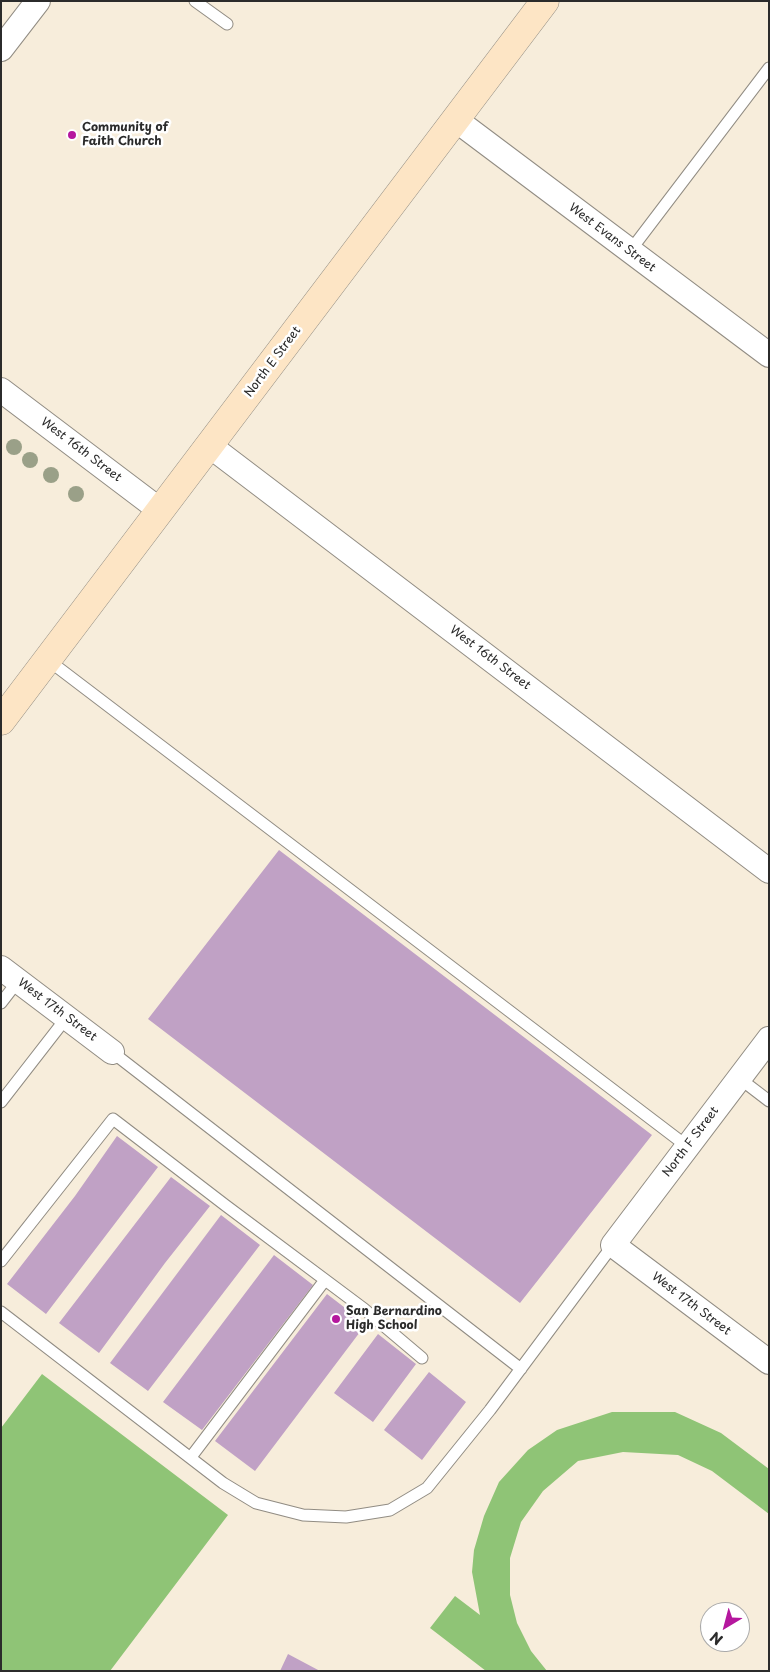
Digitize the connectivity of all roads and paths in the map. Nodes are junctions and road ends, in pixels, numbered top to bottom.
1 (38, 1) edge
2 (194, 1) edge
3 (545, 1) edge
4 (227, 24) dead end
5 (1, 49) edge
6 (769, 68) edge
7 (456, 120) junction
8 (630, 251) junction
9 (769, 355) edge
10 (1, 390) edge
11 (210, 446) junction
12 (161, 511) junction
13 (48, 660) junction
14 (5, 708) edge
15 (769, 871) edge
16 (10, 974) edge
17 (1, 1003) edge
18 (67, 1017) junction
19 (769, 1039) edge
20 (112, 1052) joint
21 (739, 1078) junction
22 (769, 1101) edge
23 (1, 1102) edge
24 (688, 1147) junction
25 (613, 1245) junction
26 (1, 1261) edge
27 (325, 1280) junction
28 (1, 1312) edge
29 (422, 1358) dead end
30 (769, 1362) edge
31 (521, 1369) junction
32 (191, 1457) junction

1 - 5 street
2 - 4 lane
3 - 7 main road, North E Street
6 - 8 lane
7 - 8 street, West Evans Street
7 - 11 main road, North E Street
8 - 9 street, West Evans Street
10 - 12 street, West 16th Street
11 - 12 main road, North E Street
11 - 15 street, West 16th Street
12 - 13 main road, North E Street
13 - 14 main road, North E Street
13 - 24 lane
16 - 17 lane
16 - 18 street, West 17th Street
18 - 20 street, West 17th Street
18 - 23 lane
19 - 21 street, North F Street
20 - 31 lane
21 - 22 lane
21 - 24 street, North F Street
24 - 25 street, North F Street
25 - 30 street, West 17th Street
25 - 31 lane
26 - 27 lane
27 - 29 lane
27 - 32 lane
28 - 32 lane
31 - 32 lane

